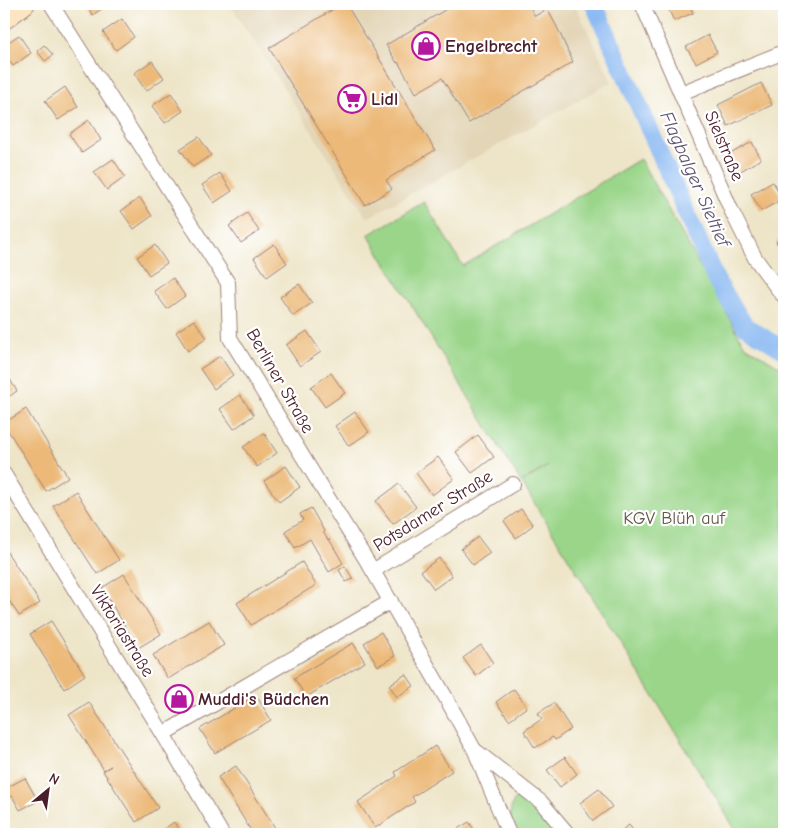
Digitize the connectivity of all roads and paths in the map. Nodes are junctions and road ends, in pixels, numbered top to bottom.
1 (25, 4) edge
2 (51, 4) edge
3 (642, 4) edge
4 (4, 20) edge
5 (784, 52) edge
6 (681, 93) junction
7 (784, 296) edge
8 (4, 474) edge
9 (513, 484) dead end
10 (373, 570) junction
11 (391, 601) junction
12 (164, 734) junction
13 (475, 751) junction
14 (222, 834) edge
15 (510, 834) edge
16 (568, 834) edge

1 - 4 street
2 - 10 street, Berliner Straße
3 - 6 street, Sielstraße
5 - 6 street
6 - 7 street, Sielstraße
8 - 12 street, Viktoriastraße
9 - 10 street, Potsdamer Straße
10 - 11 street, Berliner Straße
11 - 12 street
11 - 13 street, Berliner Straße
12 - 14 street, Viktoriastraße
13 - 15 street, Berliner Straße
13 - 16 street, Berliner Straße

